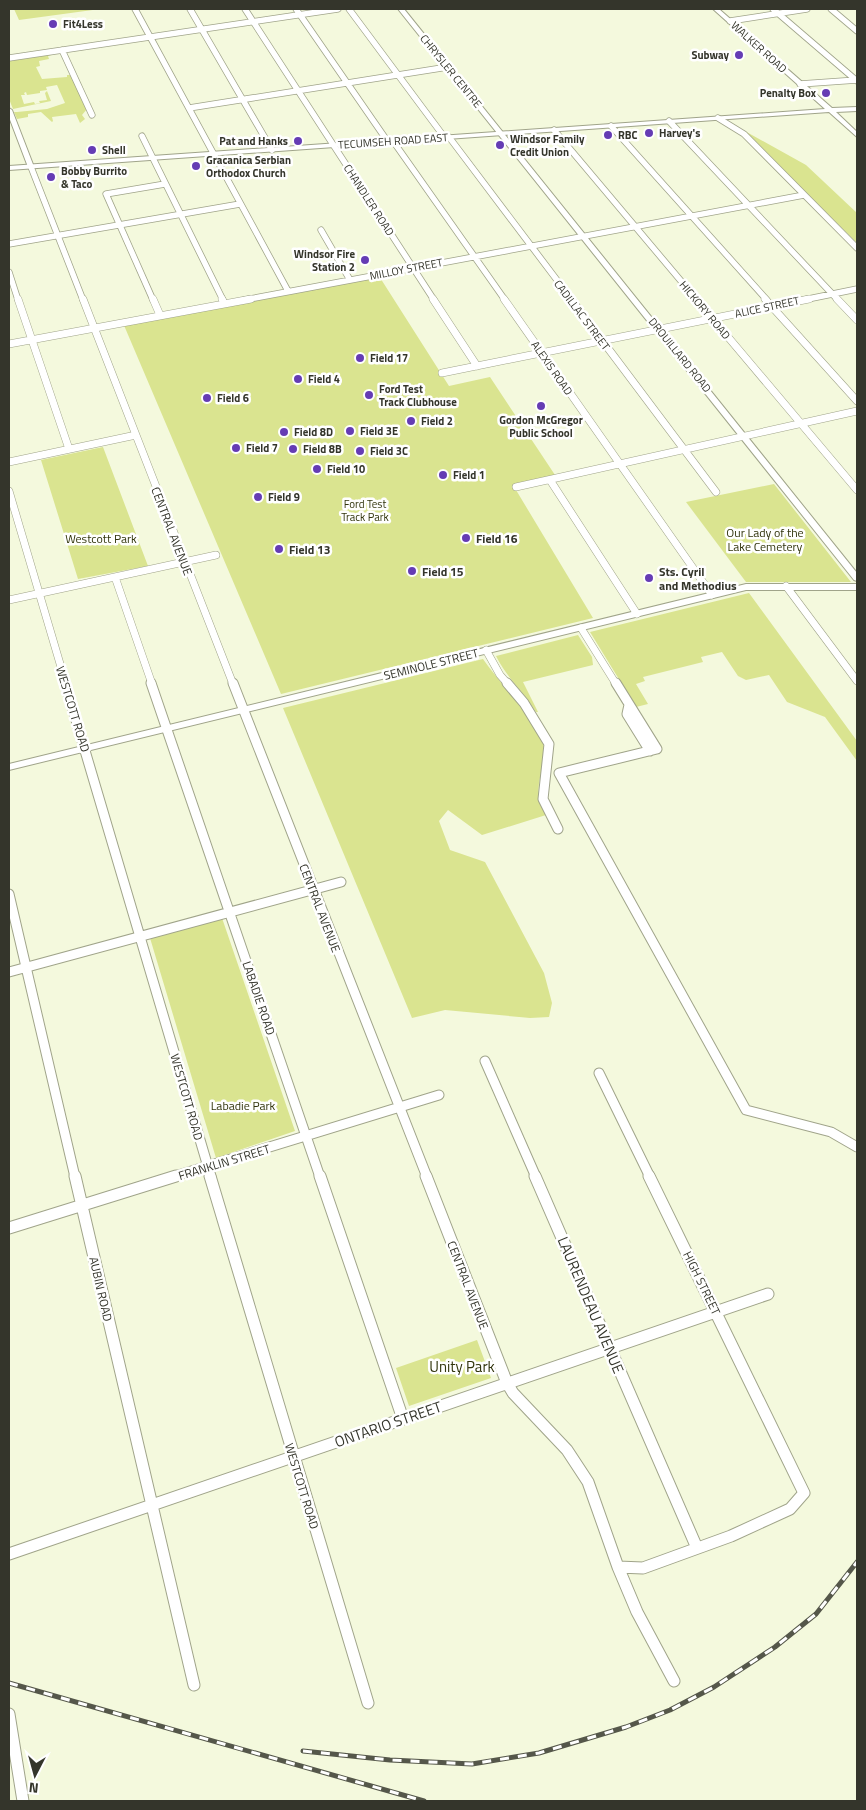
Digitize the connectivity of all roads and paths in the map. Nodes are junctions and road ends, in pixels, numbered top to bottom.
1 (135, 9) edge
2 (190, 9) edge
3 (245, 9) edge
4 (296, 9) edge
5 (338, 9) edge
6 (349, 9) edge
7 (402, 9) edge
8 (716, 9) edge
9 (773, 9) edge
10 (807, 9) edge
11 (831, 9) edge
12 (778, 13) junction
13 (300, 14) junction
14 (253, 21) junction
15 (730, 21) junction
16 (856, 28) edge
17 (202, 29) junction
18 (150, 37) junction
19 (62, 50) junction
20 (9, 58) edge
21 (448, 67) junction
22 (398, 75) junction
23 (857, 80) edge
24 (348, 83) junction
25 (801, 85) junction
26 (298, 91) junction
27 (244, 99) junction
28 (816, 99) junction
29 (189, 108) junction
30 (854, 108) edge
31 (804, 109) junction
32 (826, 109) junction
33 (9, 110) edge
34 (778, 113) junction
35 (92, 115) dead end
36 (718, 118) junction
37 (669, 121) junction
38 (844, 121) junction
39 (610, 126) junction
40 (554, 130) junction
41 (501, 134) junction
42 (142, 136) dead end
43 (857, 136) edge
44 (447, 137) junction
45 (391, 142) junction
46 (333, 145) junction
47 (272, 150) junction
48 (214, 154) junction
49 (152, 158) junction
50 (31, 167) junction
51 (9, 168) edge
52 (165, 184) junction
53 (804, 195) junction
54 (240, 204) junction
55 (749, 205) junction
56 (180, 214) junction
57 (691, 216) junction
58 (120, 224) junction
59 (634, 226) junction
60 (321, 230) dead end
61 (58, 235) junction
62 (584, 236) junction
63 (9, 244) edge
64 (531, 246) junction
65 (857, 248) edge
66 (474, 256) junction
67 (413, 268) junction
68 (9, 272) edge
69 (350, 280) junction
70 (857, 289) edge
71 (288, 291) junction
72 (833, 294) junction
73 (224, 303) junction
74 (772, 306) junction
75 (160, 315) junction
76 (712, 318) junction
77 (857, 320) edge
78 (94, 328) junction
79 (659, 329) junction
80 (32, 340) junction
81 (602, 341) junction
82 (9, 344) edge
83 (542, 353) junction
84 (477, 366) junction
85 (442, 373) dead end
86 (857, 401) edge
87 (857, 412) edge
88 (802, 424) junction
89 (136, 436) junction
90 (744, 436) junction
91 (69, 449) junction
92 (684, 450) junction
93 (9, 462) edge
94 (620, 465) junction
95 (550, 480) junction
96 (516, 487) dead end
97 (857, 490) edge
98 (9, 491) edge
99 (716, 492) dead end
100 (216, 554) dead end
101 (184, 562) junction
102 (114, 577) junction
103 (857, 578) edge
104 (786, 586) junction
105 (857, 587) edge
106 (39, 594) junction
107 (712, 595) junction
108 (9, 600) edge
109 (637, 614) junction
110 (581, 628) junction
111 (486, 650) junction
112 (857, 681) edge
113 (242, 710) junction
114 (166, 728) junction
115 (85, 748) junction
116 (9, 767) edge
117 (558, 829) dead end
118 (341, 882) dead end
119 (313, 890) junction
120 (9, 894) edge
121 (229, 912) junction
122 (140, 936) junction
123 (26, 967) junction
124 (9, 972) edge
125 (485, 1061) dead end
126 (599, 1072) dead end
127 (439, 1096) dead end
128 (399, 1108) junction
129 (306, 1137) junction
130 (857, 1147) edge
131 (208, 1167) junction
132 (82, 1206) junction
133 (9, 1228) edge
134 (768, 1294) dead end
135 (716, 1312) junction
136 (610, 1348) junction
137 (507, 1383) junction
138 (403, 1419) junction
139 (293, 1457) junction
140 (152, 1505) junction
141 (697, 1548) junction
142 (9, 1554) edge
143 (618, 1567) junction
144 (674, 1681) dead end
145 (194, 1685) dead end
146 (368, 1703) dead end
147 (9, 1714) edge
148 (23, 1801) edge

1 - 18 street
2 - 17 street
3 - 14 street, CHANDLER ROAD
4 - 13 street, ALEXIS ROAD
5 - 13 street
6 - 22 street, CADILLAC STREET
7 - 21 street, CHRYSLER CENTRE
8 - 15 main road, WALKER ROAD
9 - 12 street
10 - 12 street
11 - 16 street
12 - 15 street
12 - 23 street
13 - 14 street
13 - 24 street, ALEXIS ROAD
14 - 17 street
14 - 26 street, CHANDLER ROAD
15 - 25 main road, WALKER ROAD
17 - 18 street
17 - 27 street
18 - 19 street
18 - 29 street
19 - 20 street
19 - 35 street
21 - 22 street
21 - 41 street, CHRYSLER CENTRE
22 - 24 street
22 - 44 street, CADILLAC STREET
23 - 25 street
24 - 26 street
24 - 45 street, ALEXIS ROAD
25 - 28 main road, WALKER ROAD
26 - 27 street
26 - 46 street, CHANDLER ROAD
27 - 29 street
27 - 47 street
28 - 30 main road
28 - 31 main road
28 - 32 main road, WALKER ROAD
29 - 48 street
30 - 32 main road, TECUMSEH ROAD EAST
30 - 38 main road
31 - 32 main road, TECUMSEH ROAD EAST
31 - 34 main road, TECUMSEH ROAD EAST
32 - 34 main road, TECUMSEH ROAD EAST
32 - 38 main road, WALKER ROAD
32 - 43 main road, WALKER ROAD
33 - 50 street, CENTRAL AVENUE
34 - 36 main road, TECUMSEH ROAD EAST
36 - 37 main road, TECUMSEH ROAD EAST
36 - 53 street
37 - 39 main road, TECUMSEH ROAD EAST
37 - 55 street
38 - 43 main road, WALKER ROAD
39 - 40 main road, TECUMSEH ROAD EAST
39 - 57 street
40 - 41 main road, TECUMSEH ROAD EAST
40 - 59 street, HICKORY ROAD
41 - 44 main road, TECUMSEH ROAD EAST
41 - 62 street, DROUILLARD ROAD
42 - 49 street
44 - 45 main road, TECUMSEH ROAD EAST
44 - 64 street, CADILLAC STREET
45 - 46 main road, TECUMSEH ROAD EAST
45 - 66 street, ALEXIS ROAD
46 - 47 main road, TECUMSEH ROAD EAST
46 - 67 street, CHANDLER ROAD
47 - 48 main road, TECUMSEH ROAD EAST
48 - 49 main road, TECUMSEH ROAD EAST
48 - 54 street
49 - 50 main road, TECUMSEH ROAD EAST
49 - 52 street
50 - 51 main road, TECUMSEH ROAD EAST
50 - 61 street, CENTRAL AVENUE
52 - 56 street
52 - 58 street
53 - 55 street, MILLOY STREET
53 - 65 street
54 - 56 street
54 - 71 street
55 - 57 street, MILLOY STREET
55 - 72 street
56 - 58 street
56 - 73 street
57 - 59 street, MILLOY STREET
57 - 74 street
58 - 61 street
58 - 75 street
59 - 62 street, MILLOY STREET
59 - 76 street, HICKORY ROAD
60 - 69 street
61 - 63 street
61 - 78 street, CENTRAL AVENUE
62 - 64 street, MILLOY STREET
62 - 79 street, DROUILLARD ROAD
64 - 66 street, MILLOY STREET
64 - 81 street, CADILLAC STREET
66 - 67 street, MILLOY STREET
66 - 83 street, ALEXIS ROAD
67 - 69 street, MILLOY STREET
67 - 84 street, CHANDLER ROAD
68 - 80 street
69 - 71 street, MILLOY STREET
70 - 72 street, ALICE STREET
71 - 73 street, MILLOY STREET
72 - 74 street, ALICE STREET
72 - 77 street
73 - 75 street, MILLOY STREET
74 - 76 street, ALICE STREET
74 - 86 street
75 - 78 street, MILLOY STREET
76 - 79 street, ALICE STREET
76 - 88 street, HICKORY ROAD
78 - 80 street, MILLOY STREET
78 - 89 street, CENTRAL AVENUE
79 - 81 street, ALICE STREET
79 - 90 street, DROUILLARD ROAD
80 - 82 street, MILLOY STREET
80 - 91 street
81 - 83 street, ALICE STREET
81 - 92 street, CADILLAC STREET
83 - 84 street, ALICE STREET
83 - 94 street, ALEXIS ROAD
84 - 85 street, ALICE STREET
87 - 88 street
88 - 90 street
88 - 97 street, HICKORY ROAD
89 - 91 street
89 - 101 street, CENTRAL AVENUE
90 - 92 street
90 - 103 street, DROUILLARD ROAD
91 - 93 street
92 - 94 street
92 - 99 street, CADILLAC STREET
94 - 95 street
94 - 107 street, ALEXIS ROAD
95 - 96 street
95 - 109 street
98 - 106 street, WESTCOTT ROAD
100 - 101 street
101 - 102 street
101 - 113 street, CENTRAL AVENUE
102 - 106 street
102 - 114 street, LABADIE ROAD
104 - 105 street, SEMINOLE STREET
104 - 107 street, SEMINOLE STREET
104 - 112 street
106 - 108 street
106 - 115 street, WESTCOTT ROAD
107 - 109 street, SEMINOLE STREET
109 - 110 street, SEMINOLE STREET
110 - 111 street, SEMINOLE STREET
110 - 130 street
111 - 113 street, SEMINOLE STREET
111 - 117 street
113 - 114 street, SEMINOLE STREET
113 - 119 street, CENTRAL AVENUE
114 - 115 street, SEMINOLE STREET
114 - 121 street, LABADIE ROAD
115 - 116 street, SEMINOLE STREET
115 - 122 street, WESTCOTT ROAD
118 - 119 street
119 - 121 street
119 - 128 street, CENTRAL AVENUE
120 - 123 street, AUBIN ROAD
121 - 122 street
121 - 129 street, LABADIE ROAD
122 - 123 street
122 - 131 street, WESTCOTT ROAD
123 - 124 street
123 - 132 street, AUBIN ROAD
125 - 136 street, LAURENDEAU AVENUE
126 - 135 street, HIGH STREET
127 - 128 street, FRANKLIN STREET
128 - 129 street, FRANKLIN STREET
128 - 137 street, CENTRAL AVENUE
129 - 131 street, FRANKLIN STREET
129 - 138 street, LABADIE ROAD
131 - 132 street, FRANKLIN STREET
131 - 139 street, WESTCOTT ROAD
132 - 133 street, FRANKLIN STREET
132 - 140 street, AUBIN ROAD
134 - 135 street, ONTARIO STREET
135 - 136 street, ONTARIO STREET
135 - 141 street, HIGH STREET
136 - 137 street, ONTARIO STREET
136 - 141 street, LAURENDEAU AVENUE
137 - 138 street, ONTARIO STREET
137 - 143 street, CENTRAL AVENUE
138 - 139 street, ONTARIO STREET
139 - 140 street, ONTARIO STREET
139 - 146 street, WESTCOTT ROAD
140 - 142 street, ONTARIO STREET
140 - 145 street, AUBIN ROAD
141 - 143 street
143 - 144 street, CENTRAL AVENUE
147 - 148 street

